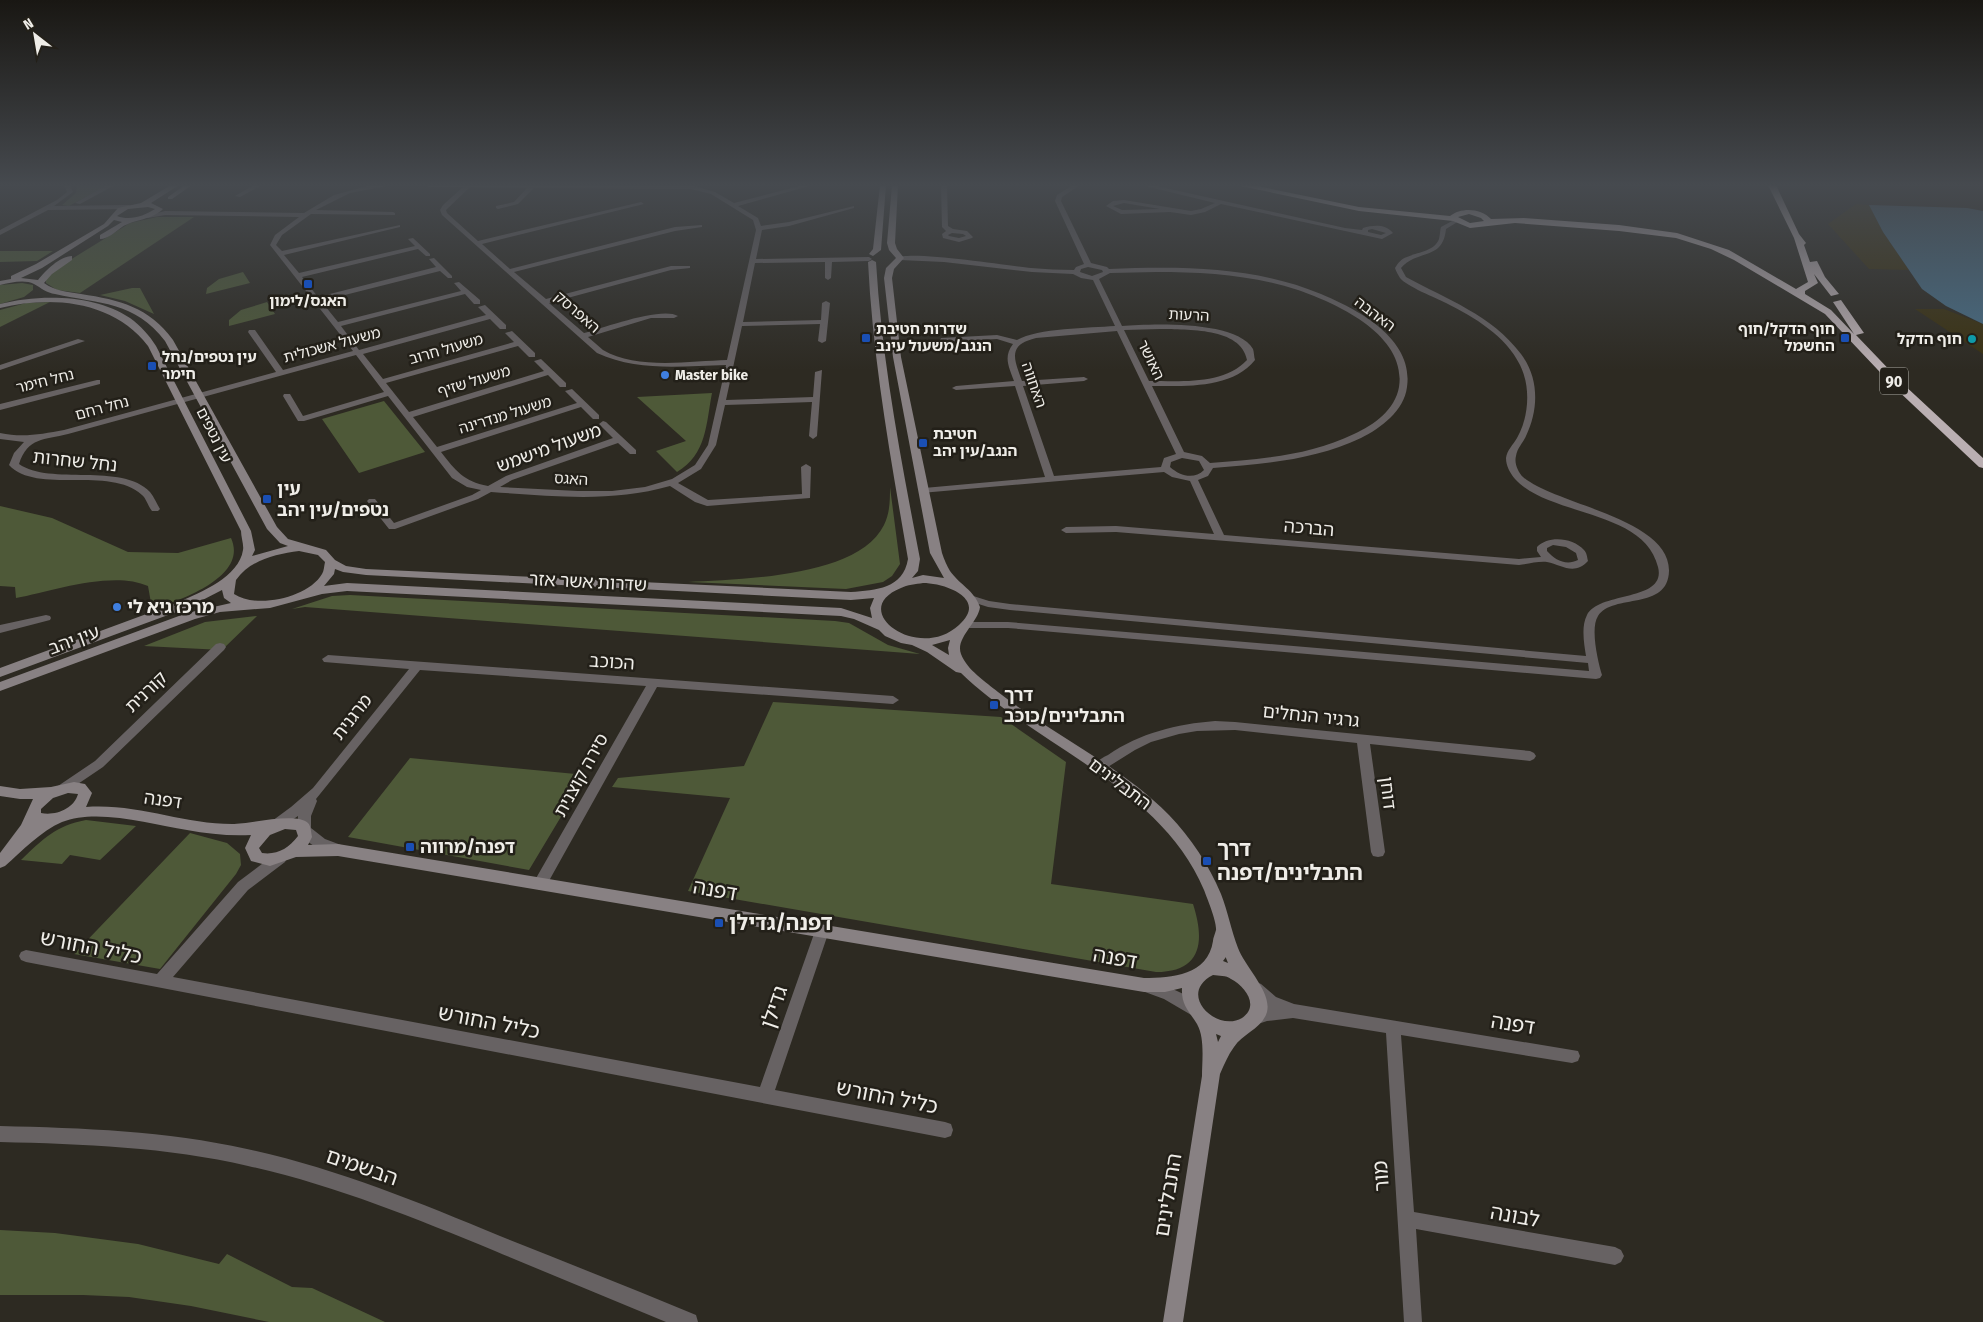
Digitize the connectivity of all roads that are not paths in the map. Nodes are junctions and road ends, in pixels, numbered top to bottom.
1 (71, 247) edge
2 (86, 247) edge
3 (274, 247) edge
4 (312, 247) edge
5 (419, 247) joint
6 (481, 247) edge
7 (607, 247) edge
8 (755, 247) edge
9 (877, 247) edge
10 (893, 247) edge
11 (1079, 247) edge
12 (1437, 247) edge
13 (1709, 247) edge
14 (1716, 247) edge
15 (1799, 247) edge
16 (1805, 247) edge
17 (278, 254) junction
18 (1734, 257) junction
19 (871, 258) junction
20 (898, 258) junction
21 (829, 259) junction
22 (752, 261) junction
23 (1088, 265) junction
24 (688, 267) dead end
25 (442, 268) junction
26 (1107, 271) junction
27 (509, 272) junction
28 (1076, 272) junction
29 (296, 276) junction
30 (450, 277) dead end
31 (828, 278) dead end
32 (1095, 278) junction
33 (0, 283) edge
34 (457, 283) dead end
35 (39, 284) junction
36 (466, 292) junction
37 (1805, 293) junction
38 (1836, 298) junction
39 (315, 300) junction
40 (544, 302) junction
41 (12, 303) junction
42 (826, 303) dead end
43 (1, 306) edge
44 (492, 316) junction
45 (674, 316) dead end
46 (824, 322) junction
47 (738, 324) junction
48 (335, 325) junction
49 (1120, 330) junction
50 (252, 332) dead end
51 (583, 336) junction
52 (944, 340) dead end
53 (822, 341) dead end
54 (82, 342) dead end
55 (519, 343) junction
56 (1018, 343) junction
57 (357, 353) junction
58 (730, 362) junction
59 (0, 368) edge
60 (550, 372) junction
61 (819, 372) dead end
62 (280, 373) junction
63 (1084, 379) dead end
64 (97, 382) dead end
65 (380, 382) junction
66 (1019, 383) junction
67 (1146, 384) junction
68 (956, 388) dead end
69 (389, 393) junction
70 (199, 396) junction
71 (286, 396) dead end
72 (817, 399) junction
73 (180, 401) junction
74 (721, 403) junction
75 (583, 404) junction
76 (0, 407) edge
77 (406, 416) junction
78 (596, 417) dead end
79 (603, 424) dead end
80 (0, 436) edge
81 (813, 436) dead end
82 (31, 439) junction
83 (620, 439) junction
84 (435, 451) junction
85 (633, 452) dead end
86 (1181, 455) junction
87 (1983, 455) edge
88 (1983, 464) edge
89 (1208, 466) junction
90 (806, 467) dead end
91 (1166, 470) junction
92 (1192, 479) junction
93 (1051, 480) junction
94 (670, 482) junction
95 (490, 489) junction
96 (924, 491) junction
97 (372, 501) dead end
98 (156, 509) dead end
99 (1066, 530) dead end
100 (1221, 538) junction
101 (305, 548) junction
102 (1548, 559) dead end
103 (331, 562) junction
104 (240, 569) junction
105 (230, 580) junction
106 (901, 583) junction
107 (957, 586) junction
108 (884, 593) junction
109 (293, 598) junction
110 (970, 598) junction
111 (248, 605) junction
112 (46, 618) dead end
113 (880, 626) junction
114 (963, 628) junction
115 (0, 629) edge
116 (909, 641) junction
117 (220, 647) dead end
118 (328, 660) dead end
119 (1592, 660) junction
120 (417, 666) junction
121 (0, 673) edge
122 (972, 677) junction
123 (653, 683) junction
124 (0, 687) edge
125 (893, 700) dead end
126 (1363, 739) junction
127 (1530, 756) dead end
128 (99, 764) junction
129 (1098, 767) junction
130 (59, 790) junction
131 (0, 791) edge
132 (318, 791) junction
133 (84, 793) junction
134 (15, 794) junction
135 (34, 811) junction
136 (107, 812) junction
137 (61, 817) junction
138 (275, 826) junction
139 (213, 828) junction
140 (305, 830) junction
141 (338, 850) junction
142 (253, 852) junction
143 (1378, 852) dead end
144 (288, 854) junction
145 (5, 857) edge
146 (540, 884) junction
147 (243, 886) junction
148 (1222, 929) junction
149 (822, 931) junction
150 (26, 956) dead end
151 (1200, 974) junction
152 (160, 981) junction
153 (1250, 982) junction
154 (1144, 985) junction
155 (1299, 1012) junction
156 (1199, 1015) junction
157 (1247, 1023) junction
158 (1393, 1027) junction
159 (1572, 1056) dead end
160 (1211, 1076) junction
161 (765, 1096) junction
162 (945, 1130) dead end
163 (0, 1134) edge
164 (1406, 1219) junction
165 (1615, 1256) dead end
166 (689, 1322) edge
167 (1173, 1322) edge
168 (1413, 1322) edge

1 - 33 street
2 - 35 street
3 - 17 street
4 - 17 street
5 - 25 street
5 - 29 street
6 - 27 street, האפרסק
7 - 27 street
8 - 22 street, האגס
9 - 19 street
10 - 20 street
11 - 23 street
12 - 119 street
13 - 18 highway
14 - 18 highway
15 - 37 highway, 90
16 - 38 highway, 90
17 - 29 street, האגס
18 - 37 highway
19 - 20 street
19 - 20 street
19 - 21 street
19 - 106 street
20 - 28 street
20 - 96 street
21 - 22 street
21 - 31 street
22 - 47 street, האגס
23 - 26 street
23 - 28 street
24 - 40 street
25 - 30 street
25 - 39 street
26 - 32 street
26 - 89 street, האהבה
27 - 40 street, האפרסק
28 - 32 street
29 - 39 street, האגס
32 - 49 street, האושר
33 - 35 street, עין נטפים
34 - 36 street
35 - 41 street
35 - 70 street, עין נטפים
36 - 44 street
36 - 48 street
37 - 38 highway
37 - 88 highway, 90
38 - 87 highway, 90
39 - 48 street, האגס
40 - 51 street, האפרסק
41 - 43 street
41 - 73 street, עין נטפים
42 - 46 street
44 - 55 street
44 - 57 street, משעול אשכולית
45 - 51 street
46 - 47 street
46 - 53 street
47 - 58 street, האגס
48 - 57 street, האגס
49 - 56 street, האחווה
49 - 67 street, האושר
49 - 67 street, הרעות
50 - 62 street
51 - 58 street, האפרסק
52 - 56 street
54 - 59 street
55 - 60 street
55 - 65 street, משעול חרוב
56 - 66 street, האחווה
57 - 62 street, משעול אשכולית
57 - 65 street, האגס
58 - 74 street, האגס
60 - 75 street, משעול מנדרינה
60 - 77 street, משעול שזיף
61 - 72 street
62 - 70 street, משעול אשכולית
63 - 66 street
64 - 76 street, נחל חימר
65 - 69 street, האגס
66 - 68 street
66 - 93 street, האחווה
67 - 86 street, האושר
69 - 71 street
69 - 77 street, האגס
70 - 73 street, משעול אשכולית
70 - 101 street, עין נטפים
72 - 74 street
72 - 81 street
73 - 82 street, נחל רחם
73 - 104 street, עין נטפים
74 - 94 street, האגס
75 - 78 street, משעול מנדרינה
75 - 84 street, משעול מנדרינה
77 - 84 street, האגס
79 - 83 street, משעול מישמש
80 - 82 street, נחל שחרות
82 - 98 street, נחל שחרות
83 - 85 street, משעול מישמש
83 - 95 street, משעול מישמש
84 - 95 street, האגס
86 - 89 street
86 - 91 street
89 - 92 street
90 - 94 street
91 - 92 street
91 - 93 street
92 - 100 street
93 - 96 street
94 - 95 street, האגס
95 - 97 street, משעול מישמש
96 - 107 street
99 - 100 street, הברכה
100 - 102 street, הברכה
101 - 103 street, עין נטפים
101 - 104 street
103 - 108 street, שדרות אשר אזר
103 - 109 street
104 - 105 street, עין יהב
105 - 111 street
105 - 121 street, עין יהב
106 - 107 street
106 - 108 street
107 - 110 street
108 - 113 street
109 - 111 street, עין יהב
109 - 113 street, שדרות אשר אזר
110 - 114 street
110 - 119 street
111 - 124 street, עין יהב
112 - 115 street
113 - 116 street
114 - 116 street
114 - 119 street
114 - 122 street, התבלינים
116 - 122 street, התבלינים
117 - 128 street, קורנית
118 - 120 street, הכוכב
120 - 123 street, הכוכב
120 - 132 street, מרגנית
122 - 129 street, התבלינים
123 - 125 street, הכוכב
123 - 146 street, סירה קוצנית
126 - 127 street, גרגיר הנחלים
126 - 129 street, גרגיר הנחלים
126 - 143 street, דוחן
128 - 130 street, קורנית
128 - 133 street, קורנית
129 - 148 street, התבלינים
130 - 133 street
130 - 134 street
130 - 135 street
131 - 134 street
132 - 138 street, מרגנית
132 - 140 street, מרגנית
133 - 136 street, דפנה
133 - 137 street
134 - 135 street
135 - 137 street
135 - 145 street
136 - 137 street, דפנה
136 - 139 street, דפנה
137 - 145 street
138 - 139 street, דפנה
138 - 140 street, דפנה
138 - 142 street
139 - 142 street, דפנה
140 - 141 street, דפנה
140 - 144 street
141 - 144 street, דפנה
141 - 146 street, דפנה
142 - 144 street, דפנה
142 - 147 street
144 - 147 street
146 - 149 street, דפנה
147 - 152 street
148 - 151 street, התבלינים
148 - 153 street, התבלינים
149 - 154 street, דפנה
149 - 161 street, גדילן
150 - 152 street, כליל החורש
151 - 153 street
151 - 154 street, דפנה
151 - 156 street
152 - 161 street, כליל החורש
153 - 155 street, דפנה
153 - 157 street
154 - 156 street, דפנה
155 - 157 street, דפנה
155 - 158 street, דפנה
156 - 157 street
156 - 160 street, התבלינים
157 - 160 street, התבלינים
158 - 159 street, דפנה
158 - 164 street, מור
160 - 167 street, התבלינים
161 - 162 street, כליל החורש
163 - 166 street, הבשמים
164 - 165 street, לבונה
164 - 168 street, מור

